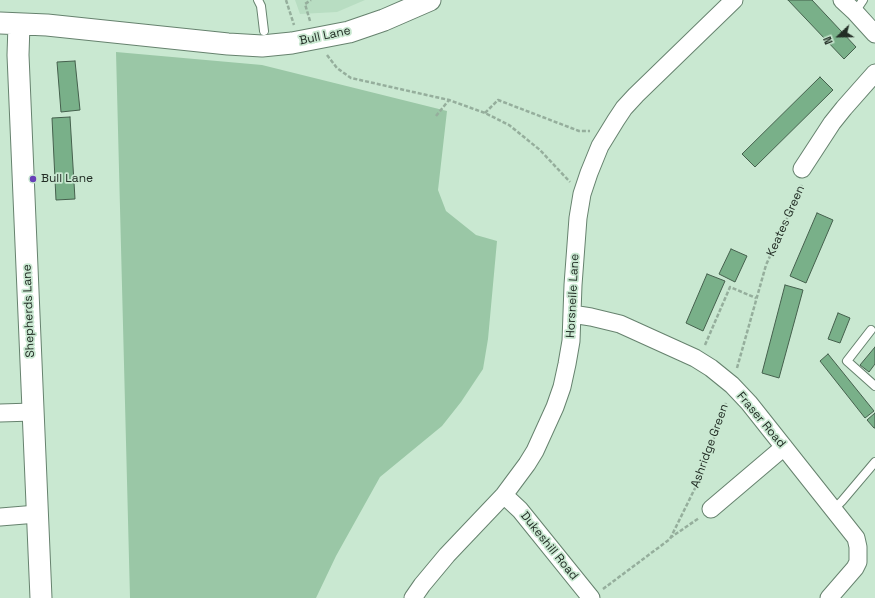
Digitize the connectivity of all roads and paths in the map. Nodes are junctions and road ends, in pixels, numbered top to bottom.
1 (258, 0) edge
2 (286, 0) edge
3 (311, 0) edge
4 (430, 0) edge
5 (734, 0) edge
6 (852, 4) edge
7 (9, 24) edge
8 (311, 24) dead end
9 (295, 27) dead end
10 (264, 31) dead end
11 (875, 34) edge
12 (323, 51) dead end
13 (875, 73) edge
14 (449, 100) junction
15 (486, 113) junction
16 (436, 116) dead end
17 (609, 131) junction
18 (802, 169) joint
19 (582, 194) junction
20 (756, 298) junction
21 (572, 314) junction
22 (871, 330) dead end
23 (698, 360) junction
24 (735, 374) dead end
25 (875, 385) edge
26 (728, 397) dead end
27 (33, 412) junction
28 (0, 413) edge
29 (784, 447) junction
30 (875, 462) edge
31 (504, 495) junction
32 (711, 508) joint
33 (834, 509) junction
34 (37, 514) junction
35 (0, 517) edge
36 (670, 539) junction
37 (594, 596) edge
38 (41, 598) edge
39 (413, 598) edge
40 (829, 598) edge

1 - 10 lane
2 - 9 path
3 - 8 path
4 - 7 street, Bull Lane
5 - 17 street, Horsneile Lane
6 - 11 street
7 - 27 street, Shepherds Lane
12 - 14 path
13 - 18 street, Keates Green
14 - 15 path
14 - 16 path
15 - 17 path
15 - 19 path
17 - 19 street, Horsneile Lane
18 - 20 path, Keates Green
19 - 21 street, Horsneile Lane
20 - 23 path
20 - 24 path, Keates Green
21 - 23 street, Fraser Road
21 - 31 street, Horsneile Lane
22 - 25 lane
23 - 29 street, Fraser Road
26 - 36 path, Ashridge Green
27 - 28 street
27 - 34 street, Shepherds Lane
29 - 32 street
29 - 33 street, Fraser Road
30 - 33 lane
31 - 37 street, Dukeshill Road
31 - 39 street, Horsneile Lane
32 - 36 path
33 - 40 street, Fraser Road
34 - 35 street
34 - 38 street, Shepherds Lane
36 - 37 path, Ashridge Green

